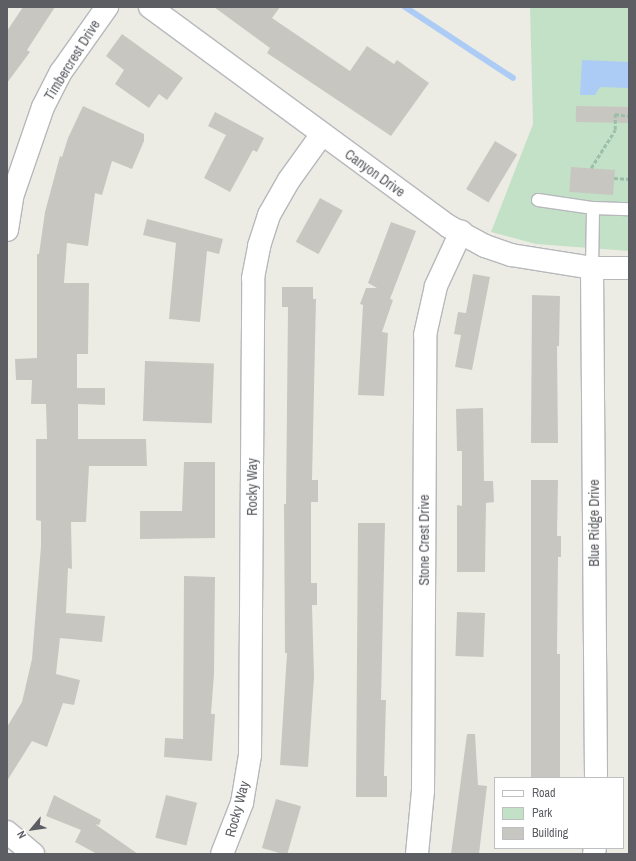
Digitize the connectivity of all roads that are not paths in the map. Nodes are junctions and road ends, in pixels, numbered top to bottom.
1 (107, 7) edge
2 (150, 7) edge
3 (322, 134) junction
4 (538, 200) dead end
5 (593, 208) junction
6 (629, 209) edge
7 (7, 230) edge
8 (461, 232) junction
9 (592, 268) junction
10 (629, 268) edge
11 (596, 777) edge
12 (7, 832) edge
13 (33, 854) edge
14 (222, 854) edge
15 (417, 854) edge

1 - 7 street, Timbercrest Drive
2 - 3 street, Canyon Drive
3 - 8 street, Canyon Drive
3 - 14 street, Rocky Way
4 - 5 lane
5 - 6 lane
5 - 9 lane
8 - 9 street, Canyon Drive
8 - 15 street, Stone Crest Drive
9 - 10 street, Canyon Drive
9 - 11 street, Blue Ridge Drive
12 - 13 street

